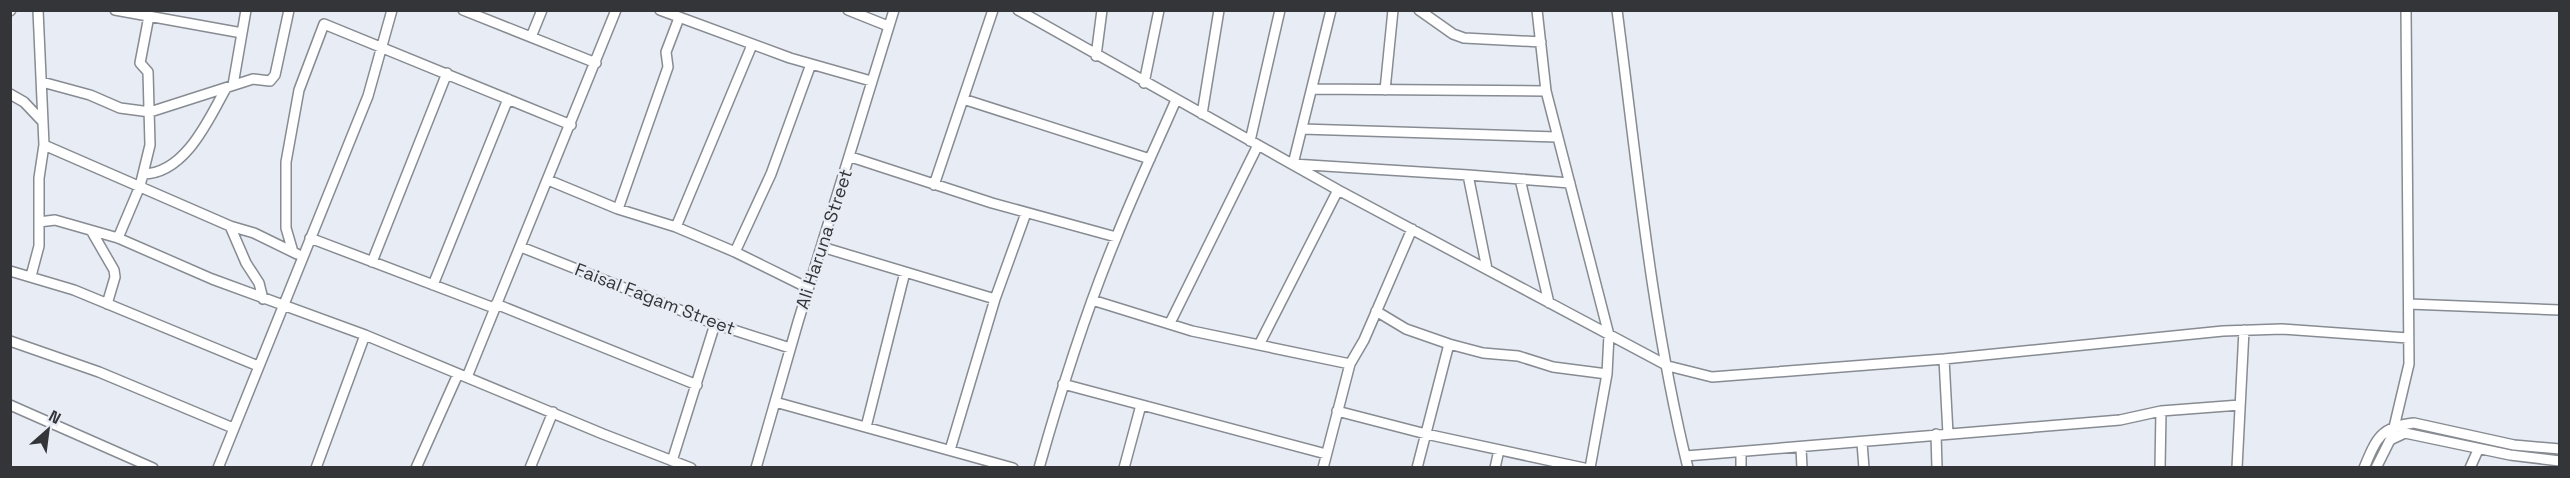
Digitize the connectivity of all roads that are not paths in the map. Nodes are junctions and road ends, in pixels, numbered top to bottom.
1 (38, 10) edge
2 (116, 10) edge
3 (246, 10) edge
4 (289, 10) edge
5 (392, 10) edge
6 (463, 10) edge
7 (542, 10) edge
8 (616, 10) edge
9 (660, 10) edge
10 (848, 10) edge
11 (894, 10) edge
12 (993, 10) edge
13 (1018, 10) edge
14 (1040, 10) edge
15 (1102, 10) edge
16 (1159, 10) edge
17 (1220, 10) edge
18 (1280, 10) edge
19 (1331, 10) edge
20 (1393, 10) edge
21 (1419, 10) edge
22 (1537, 10) edge
23 (1617, 10) edge
24 (2406, 10) edge
25 (148, 16) junction
26 (679, 18) junction
27 (1038, 22) junction
28 (888, 26) junction
29 (242, 33) junction
30 (531, 37) junction
31 (1541, 42) junction
32 (752, 45) junction
33 (382, 46) junction
34 (1096, 56) junction
35 (596, 63) junction
36 (811, 64) junction
37 (447, 73) junction
38 (871, 81) junction
39 (42, 82) junction
40 (1144, 83) junction
41 (230, 87) junction
42 (1312, 89) junction
43 (1385, 90) junction
44 (1546, 91) junction
45 (10, 94) edge
46 (508, 99) junction
47 (963, 99) junction
48 (1176, 100) junction
49 (150, 112) junction
50 (1202, 114) junction
51 (43, 122) junction
52 (571, 125) junction
53 (1302, 129) junction
54 (1557, 137) junction
55 (1254, 143) junction
56 (44, 145) junction
57 (850, 157) junction
58 (1150, 159) junction
59 (1293, 164) junction
60 (143, 174) junction
61 (1468, 175) junction
62 (1520, 179) junction
63 (548, 180) junction
64 (1570, 183) junction
65 (934, 185) junction
66 (140, 186) junction
67 (1338, 190) junction
68 (618, 209) junction
69 (1026, 213) junction
70 (39, 222) junction
71 (230, 226) junction
72 (676, 227) junction
73 (1413, 229) junction
74 (92, 232) junction
75 (1116, 237) junction
76 (118, 238) junction
77 (310, 238) junction
78 (520, 247) junction
79 (822, 247) junction
80 (735, 252) junction
81 (298, 254) junction
82 (372, 262) junction
83 (1487, 269) junction
84 (10, 271) edge
85 (905, 273) junction
86 (31, 276) junction
87 (433, 285) junction
88 (808, 288) junction
89 (263, 298) junction
90 (995, 299) junction
91 (1092, 300) junction
92 (1549, 303) junction
93 (107, 304) junction
94 (2409, 304) junction
95 (282, 306) junction
96 (495, 306) junction
97 (2559, 310) edge
98 (1376, 311) junction
99 (1170, 323) junction
100 (716, 324) junction
101 (2244, 330) junction
102 (365, 335) junction
103 (1609, 335) junction
104 (2408, 338) junction
105 (10, 340) edge
106 (1449, 344) junction
107 (1259, 345) junction
108 (790, 348) junction
109 (1944, 358) junction
110 (1350, 364) junction
111 (258, 366) junction
112 (1668, 366) junction
113 (1607, 374) junction
114 (462, 375) junction
115 (1063, 384) junction
116 (697, 385) junction
117 (775, 402) junction
118 (10, 405) edge
119 (1141, 405) junction
120 (2240, 405) junction
121 (1338, 411) junction
122 (2161, 411) junction
123 (553, 412) junction
124 (2394, 426) junction
125 (867, 427) junction
126 (233, 428) junction
127 (1426, 434) junction
128 (1948, 434) junction
129 (1936, 435) junction
130 (2391, 440) junction
131 (1862, 443) junction
132 (1801, 448) junction
133 (2559, 449) edge
134 (950, 450) junction
135 (1499, 450) junction
136 (2478, 450) junction
137 (1741, 453) junction
138 (1326, 454) junction
139 (1686, 456) junction
140 (672, 461) junction
141 (2559, 461) edge
142 (1565, 466) edge
143 (153, 468) edge
144 (218, 468) edge
145 (316, 468) edge
146 (416, 468) edge
147 (530, 468) edge
148 (691, 468) edge
149 (756, 468) edge
150 (1013, 468) edge
151 (1039, 468) edge
152 (1124, 468) edge
153 (1323, 468) edge
154 (1417, 468) edge
155 (1495, 468) edge
156 (1584, 468) edge
157 (1590, 468) edge
158 (1688, 468) edge
159 (1741, 468) edge
160 (1802, 468) edge
161 (1864, 468) edge
162 (1937, 468) edge
163 (2160, 468) edge
164 (2237, 468) edge
165 (2364, 468) edge
166 (2376, 468) edge
167 (2470, 468) edge

1 - 39 street
2 - 25 street
3 - 29 street
4 - 41 street
5 - 33 street
6 - 30 street
7 - 30 street
8 - 35 street
9 - 26 street
10 - 28 street
11 - 28 street, Ali Haruna Street
12 - 47 street
13 - 27 street
14 - 27 street
15 - 34 street
16 - 40 street
17 - 50 street
18 - 55 street
19 - 42 street
20 - 43 street
21 - 31 street
22 - 31 street
23 - 112 street
24 - 94 street
25 - 29 street
25 - 49 street
26 - 32 street
26 - 68 street
27 - 34 street
28 - 38 street, Ali Haruna Street
29 - 41 street
30 - 35 street
31 - 44 street
32 - 36 street
32 - 72 street
33 - 37 street
33 - 77 street
33 - 81 street
34 - 40 street
35 - 52 street
36 - 38 street
36 - 80 street
37 - 46 street
37 - 82 street
38 - 57 street, Ali Haruna Street
39 - 49 street
39 - 51 street
40 - 48 street
41 - 49 street
41 - 60 street
42 - 43 street
42 - 53 street
43 - 44 street
44 - 54 street
45 - 51 street
46 - 52 street
46 - 87 street
47 - 58 street
47 - 65 street
48 - 50 street
48 - 58 street
49 - 60 street
50 - 55 street
51 - 56 street
52 - 63 street
53 - 54 street
53 - 59 street
54 - 64 street
55 - 59 street
55 - 99 street
56 - 66 street
56 - 70 street
57 - 65 street
57 - 79 street, Ali Haruna Street
58 - 75 street
59 - 61 street
59 - 67 street
60 - 66 street
61 - 62 street
61 - 83 street
62 - 64 street
62 - 92 street
63 - 68 street
63 - 78 street
64 - 103 street
65 - 69 street
66 - 71 street
66 - 76 street
67 - 73 street
67 - 107 street
68 - 72 street
69 - 75 street
69 - 90 street
70 - 74 street
70 - 86 street
71 - 81 street
71 - 89 street
72 - 80 street
73 - 83 street
73 - 98 street
74 - 76 street
74 - 93 street
75 - 91 street
76 - 89 street
77 - 81 street
77 - 82 street
78 - 96 street
78 - 100 street, Faisal Fagam Street
79 - 85 street
79 - 88 street, Ali Haruna Street
80 - 88 street
81 - 95 street
82 - 87 street
83 - 92 street
84 - 86 street
85 - 90 street
85 - 125 street
86 - 93 street
87 - 96 street
88 - 108 street, Ali Haruna Street
89 - 95 street
90 - 134 street
91 - 99 street
91 - 115 street
92 - 103 street
93 - 111 street
94 - 97 street
94 - 104 street
95 - 102 street
95 - 111 street
96 - 114 street
96 - 116 street
98 - 106 street
98 - 110 street
99 - 107 street
100 - 108 street, Faisal Fagam Street
100 - 116 street
101 - 104 street
101 - 109 street
101 - 120 street
102 - 114 street
102 - 145 street
103 - 112 street
103 - 113 street
104 - 124 street
105 - 126 street
106 - 113 street
106 - 127 street
107 - 110 street
108 - 117 street, Ali Haruna Street
109 - 112 street
109 - 128 street
110 - 121 street
111 - 126 street
112 - 139 street
113 - 157 street
114 - 123 street
114 - 146 street
115 - 119 street
115 - 151 street
116 - 140 street
117 - 125 street
117 - 149 street, Ali Haruna Street
118 - 143 street
119 - 138 street
119 - 152 street
120 - 122 street
120 - 164 street
121 - 127 street
121 - 138 street
122 - 128 street
122 - 163 street
123 - 140 street
123 - 147 street
124 - 130 street
124 - 133 street
124 - 165 street
125 - 134 street
126 - 144 street
127 - 135 street
127 - 154 street
128 - 129 street
129 - 131 street
129 - 162 street
130 - 136 street
130 - 166 street
131 - 132 street
131 - 161 street
132 - 137 street
132 - 160 street
134 - 150 street
135 - 142 street
135 - 155 street
136 - 141 street
136 - 167 street
137 - 139 street
137 - 159 street
138 - 153 street
139 - 158 street
140 - 148 street
142 - 156 street

